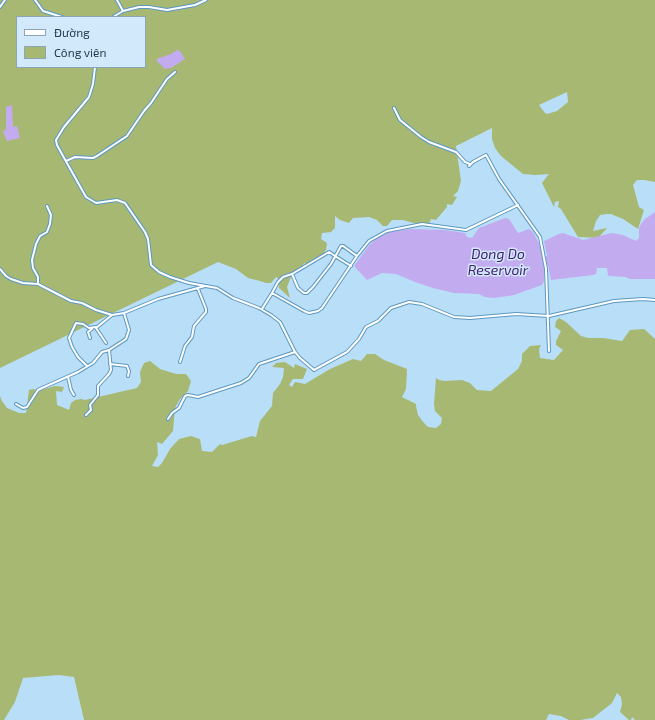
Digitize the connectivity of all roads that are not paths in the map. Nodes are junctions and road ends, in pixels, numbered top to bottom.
1 (5, 0) edge
2 (35, 0) edge
3 (117, 0) edge
4 (206, 0) edge
5 (0, 7) edge
6 (123, 11) junction
7 (59, 16) edge
8 (115, 16) edge
9 (95, 68) edge
10 (175, 72) dead end
11 (394, 108) dead end
12 (66, 161) junction
13 (518, 205) junction
14 (47, 206) dead end
15 (335, 256) junction
16 (357, 256) junction
17 (351, 266) junction
18 (0, 269) edge
19 (292, 274) junction
20 (38, 284) junction
21 (206, 286) junction
22 (198, 289) junction
23 (272, 293) junction
24 (655, 300) edge
25 (262, 309) junction
26 (124, 312) junction
27 (112, 315) junction
28 (548, 316) junction
29 (96, 327) junction
30 (92, 328) junction
31 (90, 338) dead end
32 (106, 343) dead end
33 (109, 350) junction
34 (549, 351) dead end
35 (295, 352) junction
36 (180, 362) dead end
37 (110, 364) junction
38 (87, 366) junction
39 (128, 376) dead end
40 (68, 377) junction
41 (74, 395) dead end
42 (16, 404) dead end
43 (86, 415) dead end
44 (168, 419) dead end

1 - 5 street
2 - 7 street
3 - 6 street
4 - 6 street
6 - 8 street
9 - 12 street
10 - 12 street
11 - 13 street
12 - 21 street
13 - 16 street
13 - 28 street
14 - 20 street
15 - 16 street
15 - 17 street
15 - 19 street
15 - 19 street
16 - 17 street
17 - 23 street
18 - 20 street
19 - 23 street
20 - 27 street
21 - 22 street
21 - 25 street
22 - 26 street
22 - 36 street
23 - 25 street
24 - 28 street
25 - 35 street
26 - 27 street
26 - 33 street
27 - 29 street
28 - 34 street
28 - 35 street
29 - 30 street
29 - 32 street
30 - 31 street
30 - 38 street
33 - 37 street
33 - 38 street
35 - 44 street
37 - 39 street
37 - 43 street
38 - 40 street
40 - 41 street
40 - 42 street

